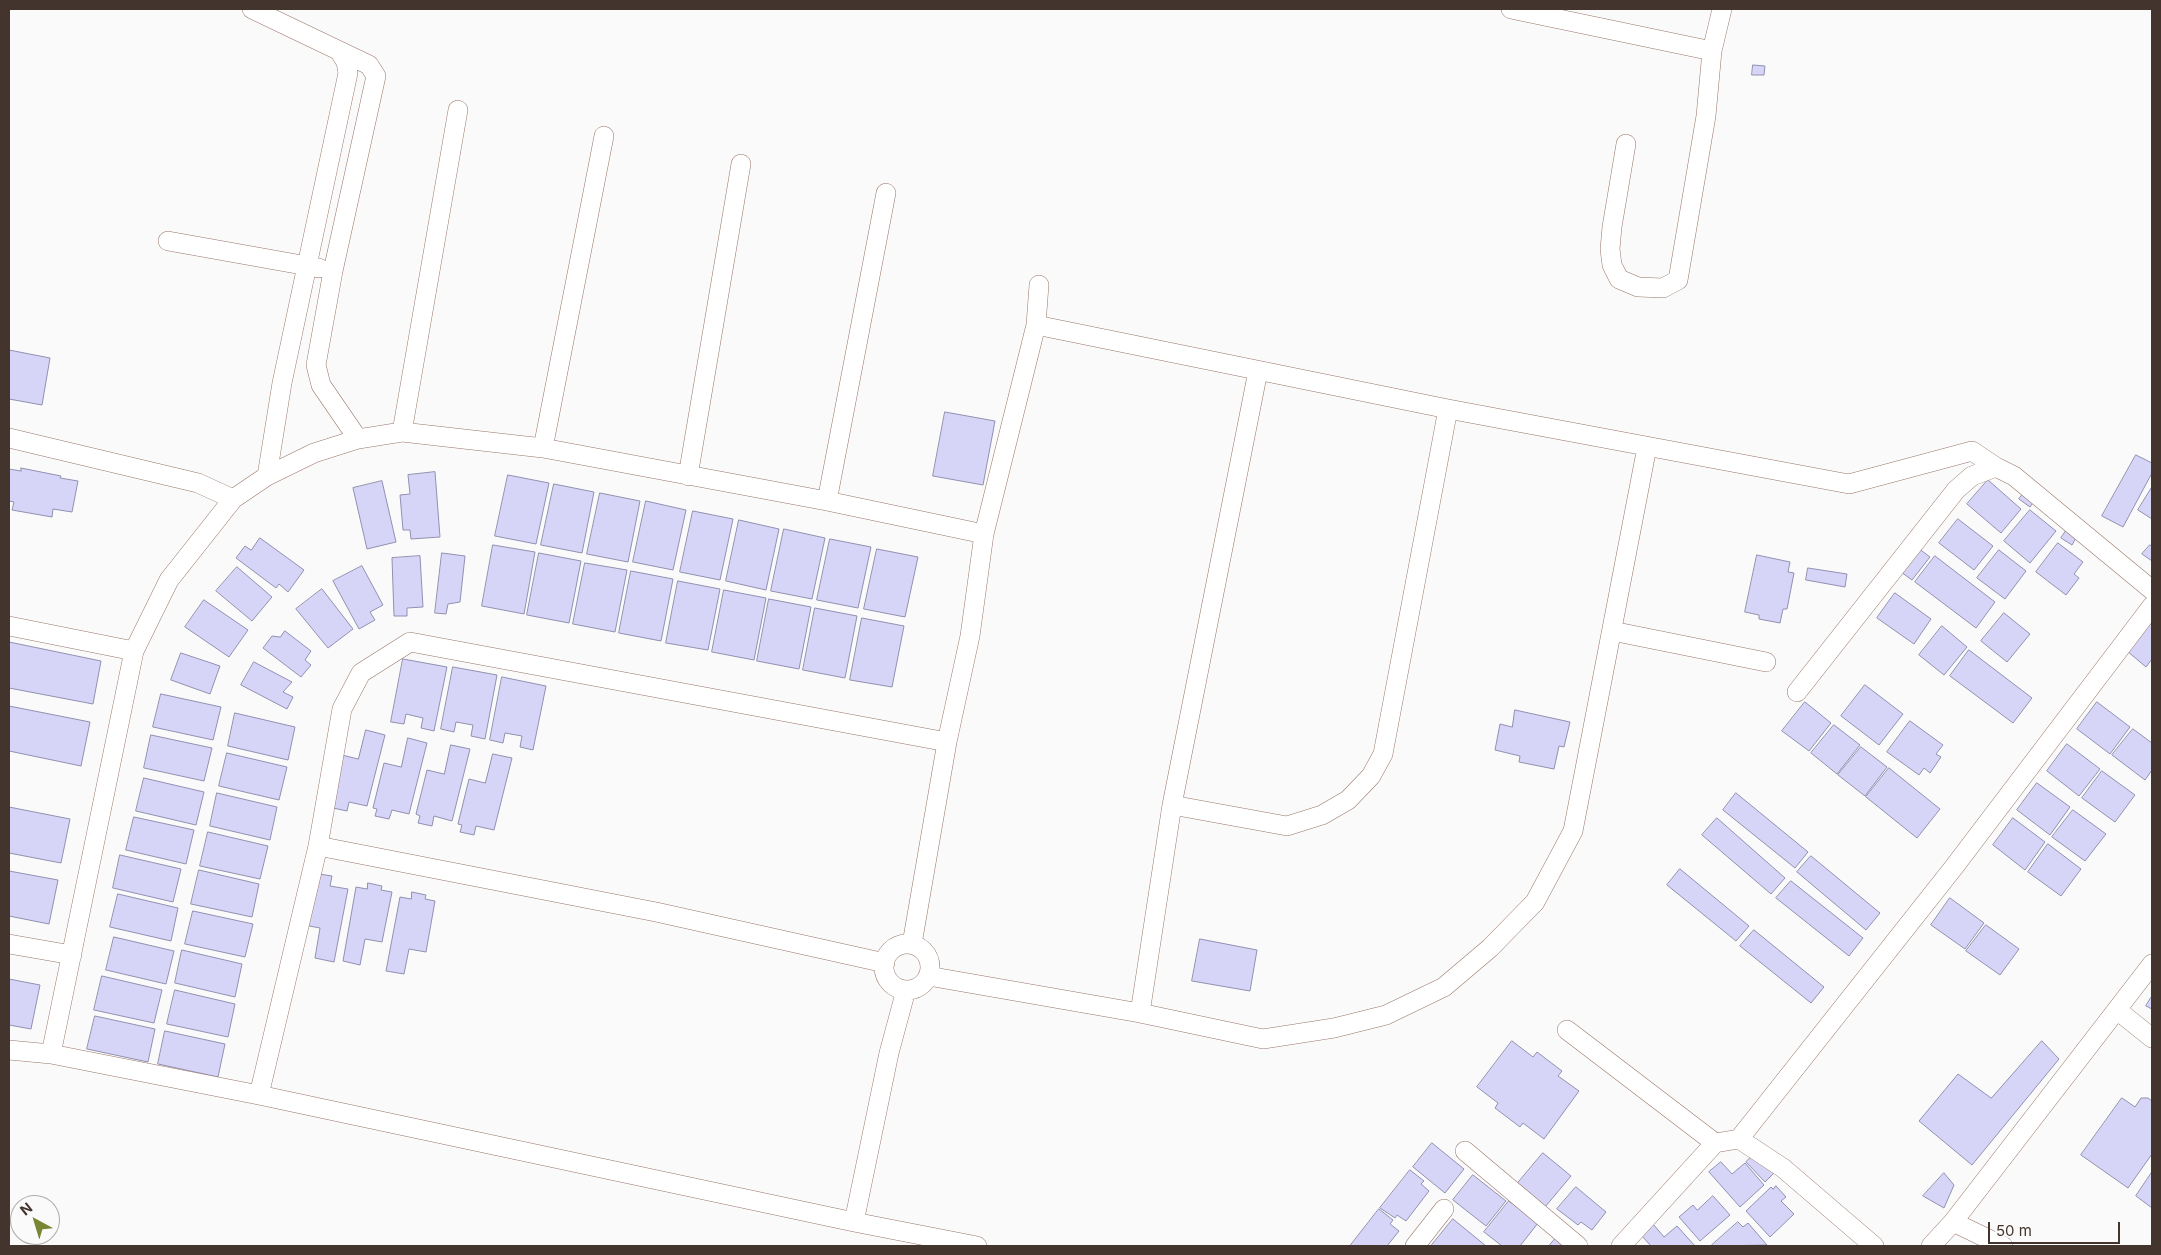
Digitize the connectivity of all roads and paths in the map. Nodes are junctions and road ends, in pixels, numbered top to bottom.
1 (252, 9) edge
2 (1511, 9) edge
3 (1722, 9) edge
4 (1712, 51) junction
5 (340, 52) junction
6 (458, 110) dead end
7 (604, 136) dead end
8 (335, 139) junction
9 (361, 143) junction
10 (1626, 144) dead end
11 (741, 164) dead end
12 (886, 193) dead end
13 (168, 241) dead end
14 (308, 266) junction
15 (333, 271) junction
16 (1039, 285) dead end
17 (1036, 325) junction
18 (1258, 371) junction
19 (1448, 409) junction
20 (402, 432) junction
21 (9, 438) edge
22 (358, 439) junction
23 (1647, 447) junction
24 (543, 448) junction
25 (1996, 466) junction
26 (267, 476) junction
27 (688, 476) junction
28 (232, 499) junction
29 (827, 501) junction
30 (984, 534) junction
31 (2152, 590) edge
32 (2152, 606) edge
33 (9, 626) edge
34 (1612, 631) junction
35 (134, 651) junction
36 (1766, 662) dead end
37 (1796, 692) dead end
38 (946, 742) junction
39 (1172, 805) junction
40 (318, 846) junction
41 (9, 944) edge
42 (912, 944) junction
43 (72, 955) junction
44 (885, 963) junction
45 (2152, 964) edge
46 (928, 976) junction
47 (906, 990) junction
48 (2117, 1010) junction
49 (1140, 1013) junction
50 (1567, 1030) dead end
51 (2152, 1038) edge
52 (9, 1050) edge
53 (51, 1054) junction
54 (259, 1095) junction
55 (1739, 1139) junction
56 (1715, 1143) junction
57 (1466, 1151) dead end
58 (1444, 1209) dead end
59 (854, 1222) junction
60 (1953, 1222) junction
61 (977, 1246) edge
62 (1415, 1246) edge
63 (1578, 1246) edge
64 (1621, 1246) edge
65 (1874, 1246) edge
66 (1932, 1246) edge
67 (2004, 1246) edge

1 - 5 street
2 - 4 street
3 - 4 street
4 - 10 street
5 - 8 street
5 - 9 street
6 - 20 street
7 - 24 street
8 - 9 street
8 - 14 street
9 - 15 street
11 - 27 street
12 - 29 street
13 - 14 street
14 - 15 street
14 - 26 street
15 - 22 street
16 - 17 street
17 - 18 street
17 - 30 street
18 - 19 street
18 - 39 street
19 - 23 street
19 - 39 street
20 - 22 street
20 - 24 street
21 - 28 street
22 - 26 street
23 - 25 street
23 - 34 street
24 - 27 street
25 - 31 street
25 - 37 street
26 - 28 street
27 - 29 street
28 - 35 street
29 - 30 street
30 - 38 street
32 - 55 street
33 - 35 street
34 - 36 street
34 - 49 street
35 - 43 street
38 - 40 street
38 - 42 street
39 - 49 street
40 - 44 street
40 - 54 street
41 - 43 street
42 - 44 street
42 - 46 street
43 - 53 street
44 - 47 street
45 - 48 street
46 - 47 street
46 - 49 street
47 - 59 street
48 - 51 street
48 - 60 street
50 - 56 street
52 - 53 street
53 - 54 street
54 - 59 street
55 - 56 street
55 - 65 street
56 - 64 street
57 - 63 street
58 - 62 street
59 - 61 street
60 - 66 street
60 - 67 street

